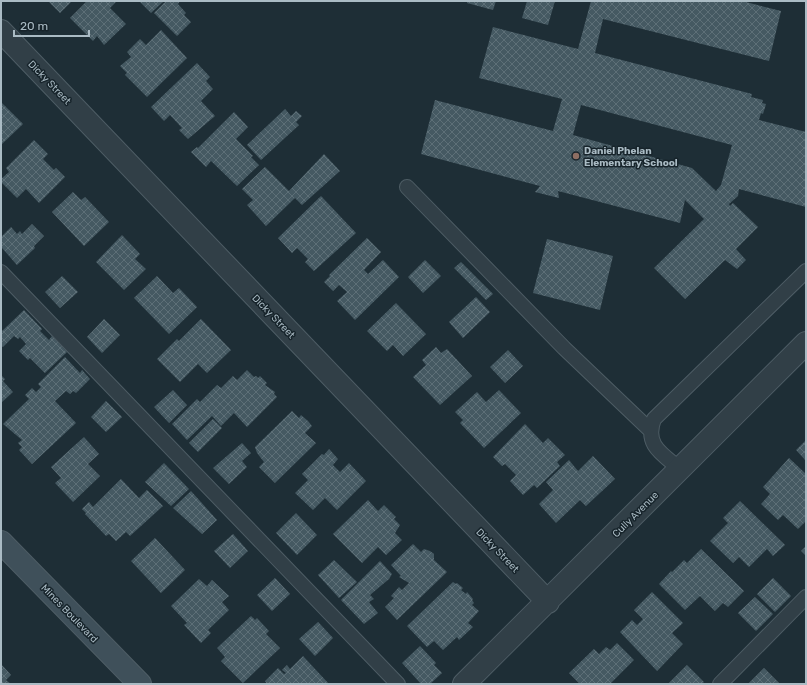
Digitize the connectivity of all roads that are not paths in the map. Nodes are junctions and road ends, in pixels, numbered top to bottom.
1 (1, 31) edge
2 (407, 187) dead end
3 (806, 271) edge
4 (1, 272) edge
5 (806, 343) edge
6 (650, 430) junction
7 (680, 469) junction
8 (1, 542) edge
9 (806, 597) edge
10 (548, 602) junction
11 (140, 684) edge
12 (398, 684) edge
13 (464, 684) edge
14 (720, 684) edge

1 - 10 street, Dicky Street
2 - 6 lane
3 - 6 lane
4 - 12 lane
5 - 7 street, Cully Avenue
6 - 7 lane
7 - 10 street, Cully Avenue
8 - 11 street, Mines Boulevard
9 - 14 lane
10 - 13 street, Cully Avenue

